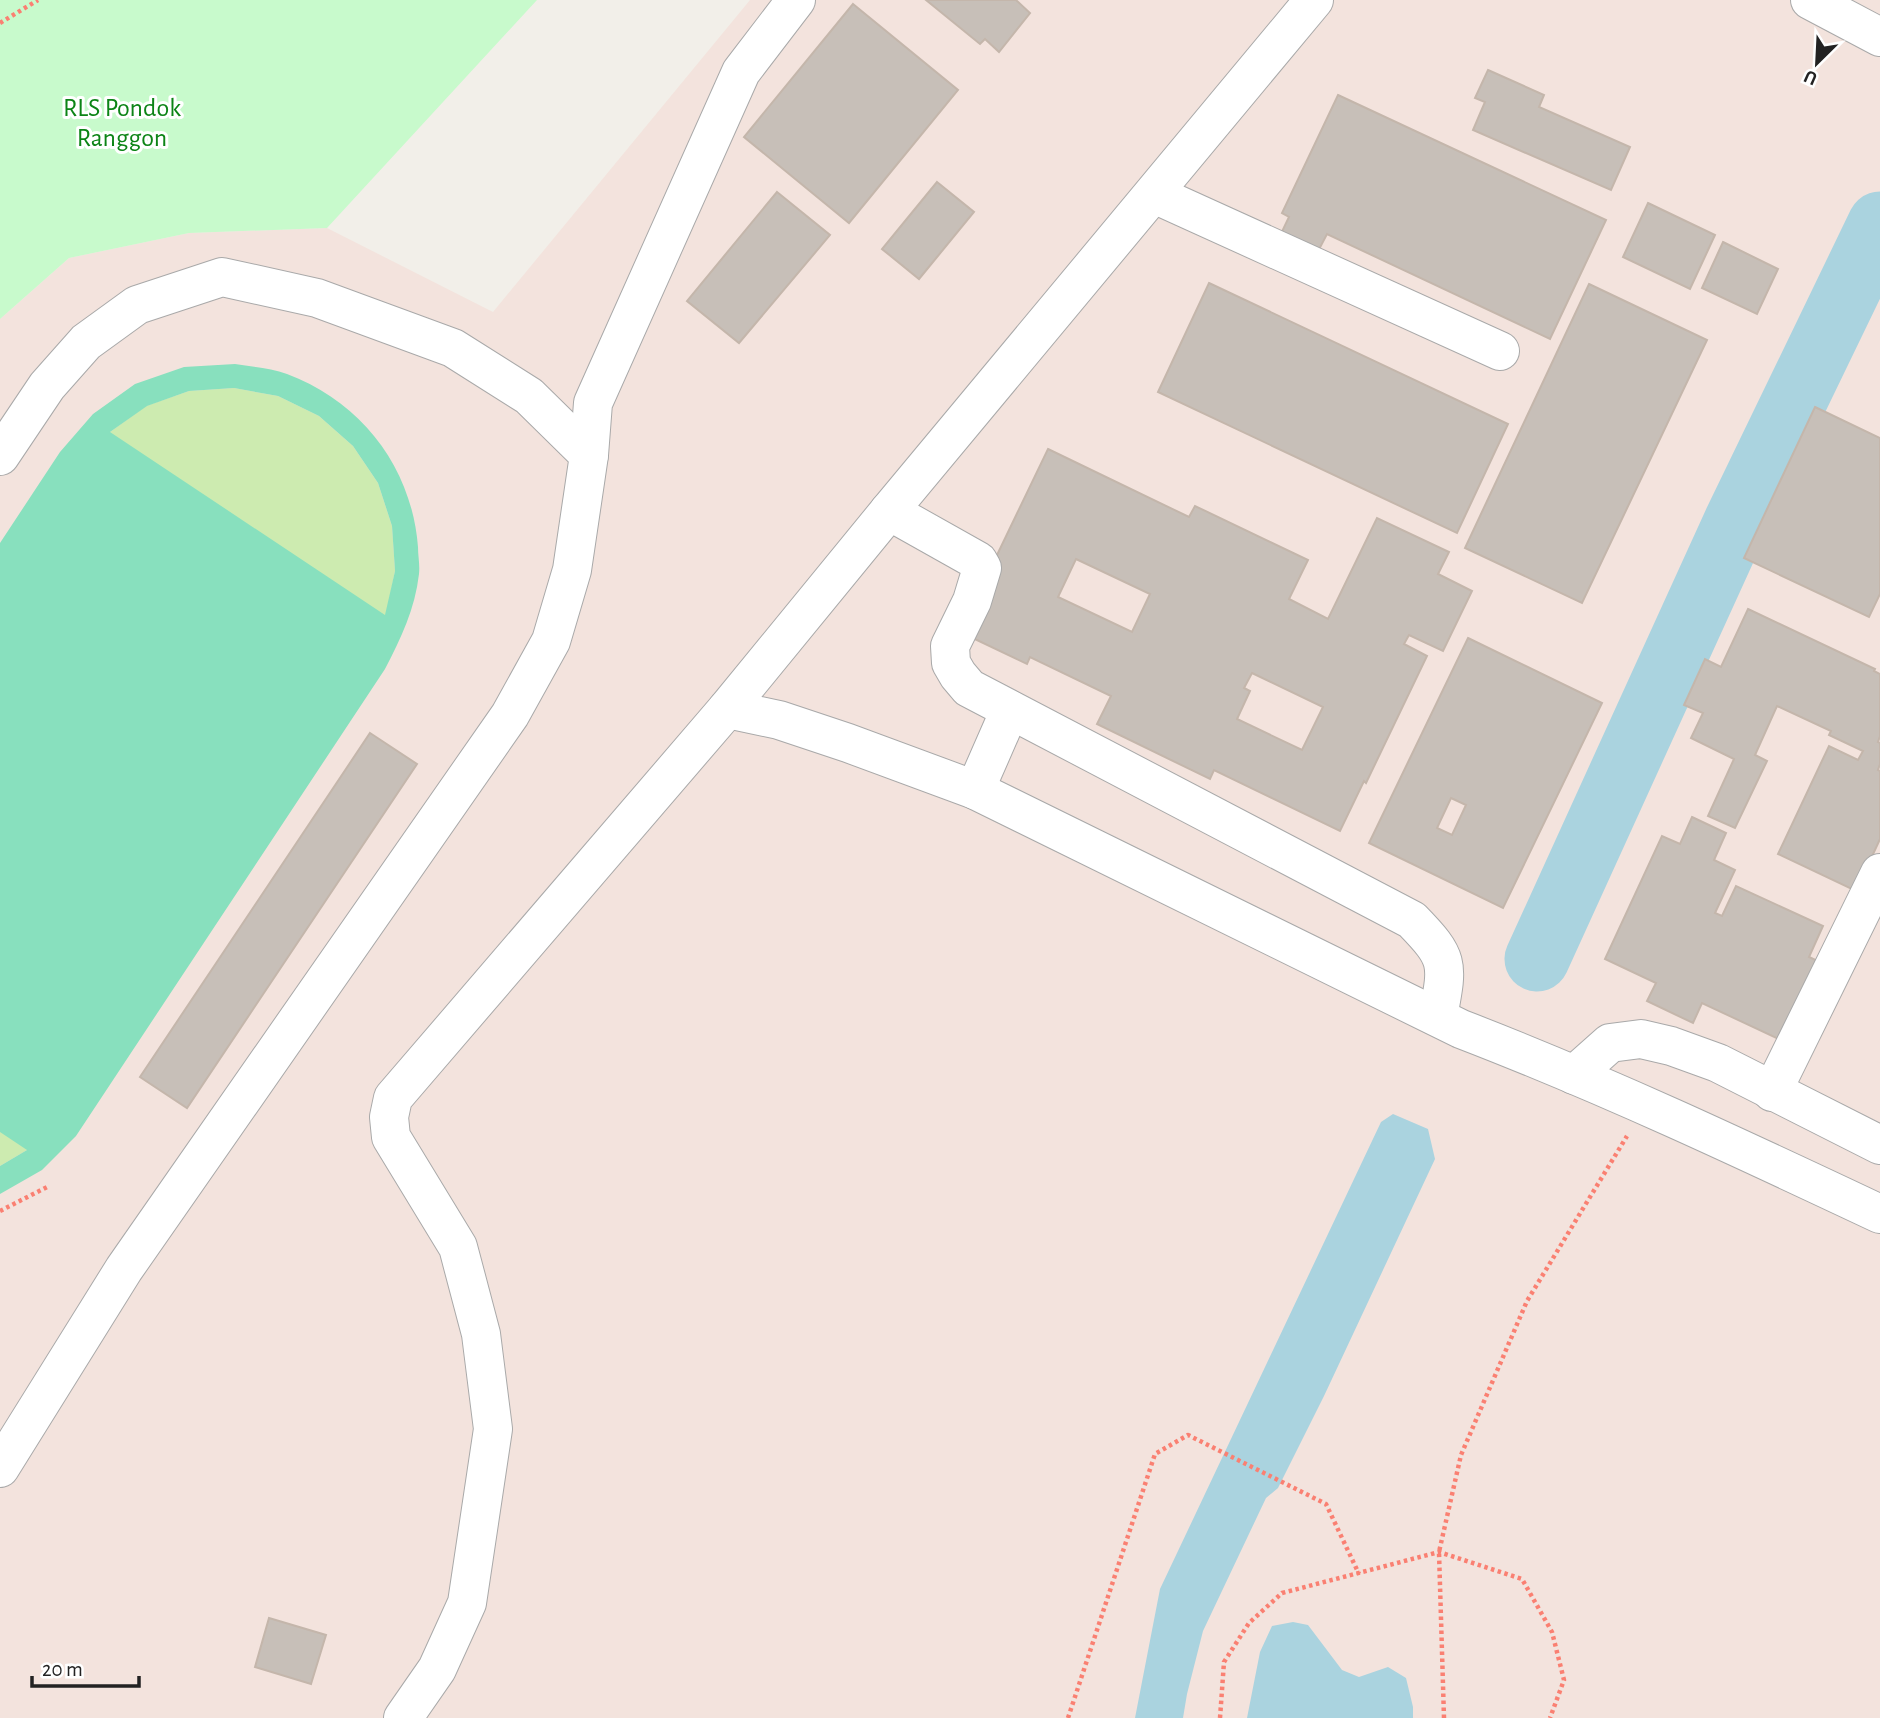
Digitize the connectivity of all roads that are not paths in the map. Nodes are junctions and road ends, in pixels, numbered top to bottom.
1 (796, 0) edge
2 (1314, 0) edge
3 (1810, 0) edge
4 (1877, 36) edge
5 (1154, 194) junction
6 (1500, 351) dead end
7 (589, 455) junction
8 (0, 456) edge
9 (888, 511) junction
10 (727, 709) junction
11 (1010, 710) junction
12 (975, 790) junction
13 (1880, 873) edge
14 (1449, 1023) junction
15 (1573, 1075) junction
16 (1772, 1092) junction
17 (1880, 1145) edge
18 (1880, 1214) edge
19 (0, 1468) edge
20 (403, 1718) edge

1 - 7 lane
2 - 5 lane
3 - 4 lane
5 - 6 lane
5 - 9 lane
7 - 8 lane
7 - 19 lane
9 - 10 lane
9 - 11 lane
10 - 12 lane
10 - 20 lane
11 - 12 lane
11 - 14 lane
12 - 14 lane
13 - 16 lane
14 - 15 lane
15 - 16 lane
15 - 18 lane
16 - 17 lane

